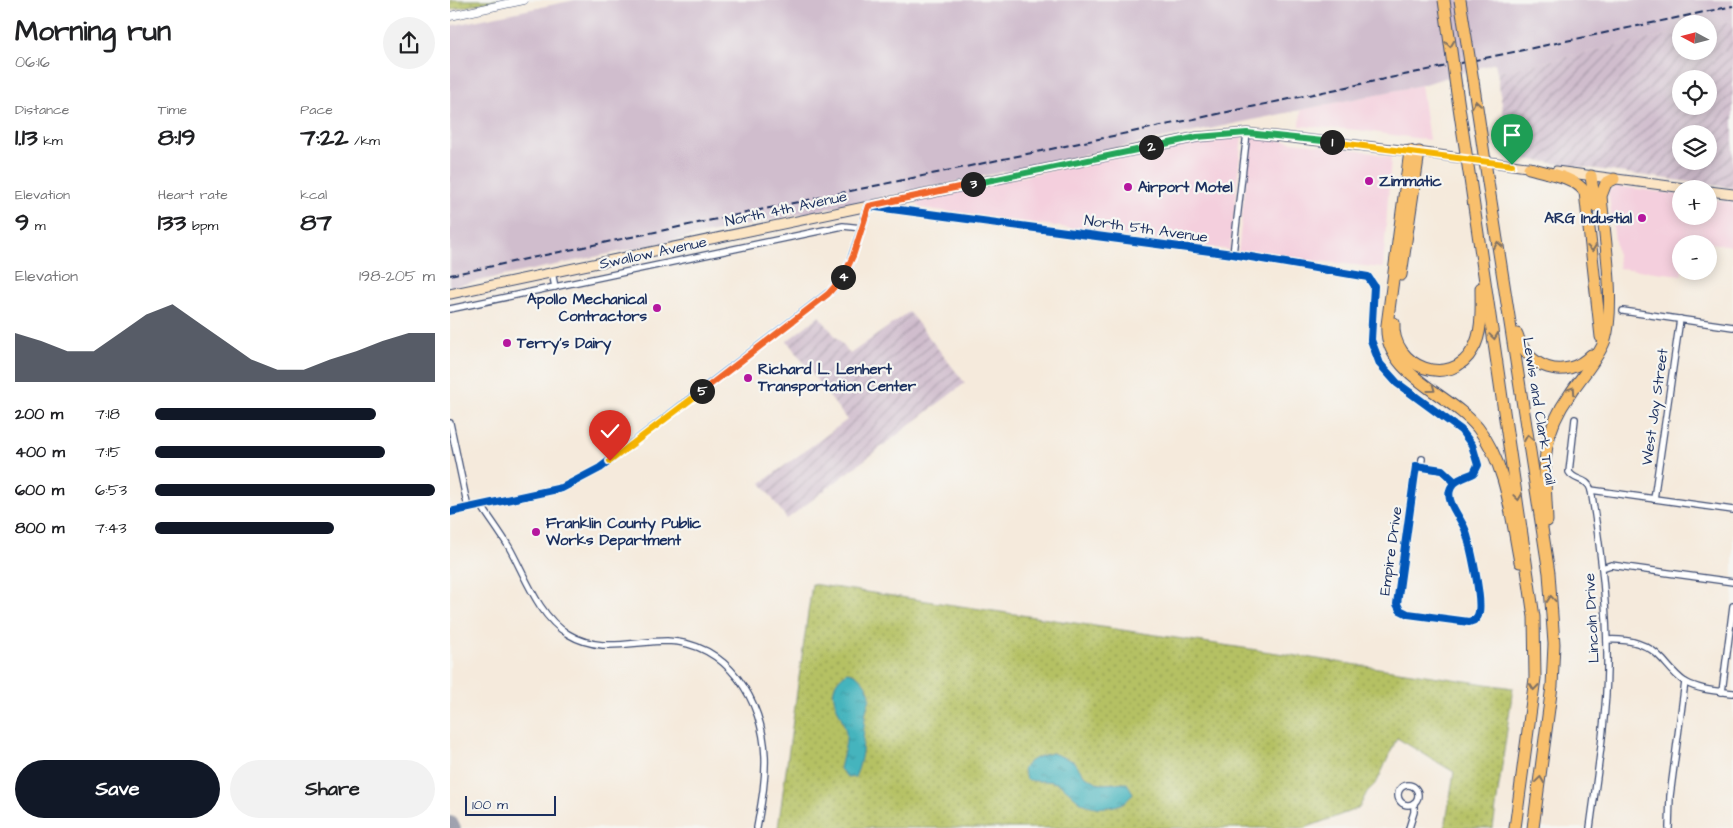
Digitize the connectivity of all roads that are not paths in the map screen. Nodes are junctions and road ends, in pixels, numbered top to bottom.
1 (524, 0) edge
2 (1444, 0) edge
3 (1460, 0) edge
4 (450, 16) edge
5 (1247, 133) junction
6 (1414, 152) junction
7 (1529, 168) junction
8 (1591, 176) junction
9 (1614, 179) junction
10 (1672, 186) edge
11 (1585, 192) junction
12 (1717, 192) edge
13 (1733, 194) edge
14 (869, 206) junction
15 (862, 228) junction
16 (1482, 253) junction
17 (1233, 254) junction
18 (552, 272) junction
19 (555, 287) junction
20 (450, 294) edge
21 (1505, 294) junction
22 (450, 309) edge
23 (1610, 309) junction
24 (1623, 312) dead end
25 (1680, 319) junction
26 (1733, 327) edge
27 (1575, 419) dead end
28 (450, 423) edge
29 (1422, 459) dead end
30 (1421, 467) junction
31 (1455, 482) junction
32 (1591, 490) junction
33 (1654, 499) junction
34 (481, 506) junction
35 (468, 508) junction
36 (1733, 510) edge
37 (450, 512) edge
38 (1602, 568) junction
39 (1549, 573) junction
40 (1733, 582) edge
41 (1733, 606) edge
42 (1536, 638) junction
43 (1607, 640) junction
44 (1686, 682) junction
45 (1722, 692) junction
46 (1733, 693) edge
47 (1414, 804) dead end
48 (757, 828) edge
49 (1409, 828) edge
50 (1515, 828) edge
51 (1533, 828) edge
52 (1590, 828) edge
53 (1669, 828) edge

1 - 4 street
2 -> 16 highway, bridge
21 -> 3 highway, Lewis and Clark Trail, bridge
5 - 6 main road, North 4th Avenue
5 - 14 main road, North 4th Avenue
5 - 17 street
6 - 7 main road, North 4th Avenue
6 - 16 highway
6 -> 42 highway
7 - 8 main road, North 4th Avenue
7 - 11 highway
8 - 9 main road, North 4th Avenue
8 - 11 highway
8 - 23 highway
9 - 10 main road, North 4th Avenue
9 - 23 highway
11 -> 21 highway
12 - 13 main road
14 - 15 street
14 - 17 street, North 5th Avenue
14 - 18 main road, North 4th Avenue
15 - 19 street, Swallow Avenue
15 - 34 street
16 -> 42 highway
17 - 31 street, North 5th Avenue
18 - 19 street
18 - 20 main road, North 4th Avenue
19 - 22 street, Swallow Avenue
39 -> 21 highway, Lewis and Clark Trail
39 -> 23 highway
24 - 25 street
25 - 26 street
25 - 33 street, West Jay Street
27 - 32 street
28 - 35 street
29 - 30 street
30 - 31 street
30 - 31 street, Empire Drive
32 - 33 street
32 - 38 street, Lincoln Drive
33 - 36 street
34 - 35 street
34 - 48 street
35 - 37 street
38 - 40 street
38 - 43 street, Lincoln Drive
51 -> 39 highway, Lewis and Clark Trail
41 - 45 street
42 -> 50 highway
43 - 44 street
43 - 52 street, Lincoln Drive
44 - 45 street
44 - 53 street
45 - 46 street
47 - 49 street

